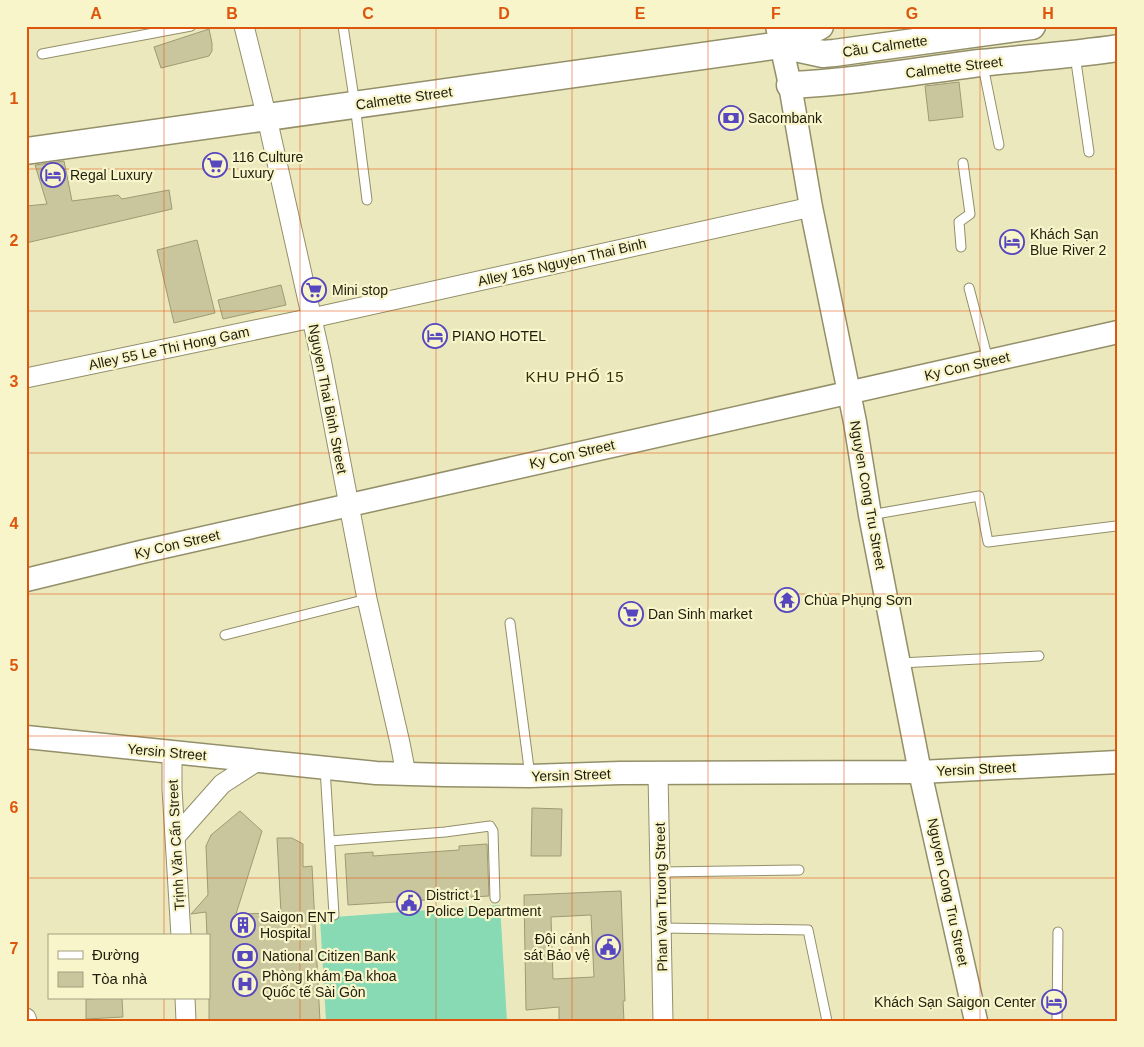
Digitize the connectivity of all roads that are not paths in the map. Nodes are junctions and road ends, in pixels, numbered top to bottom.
1 (191, 26) edge
2 (244, 26) edge
3 (343, 26) edge
4 (820, 26) edge
5 (1032, 26) edge
6 (779, 36) edge
7 (1118, 48) edge
8 (42, 54) dead end
9 (1075, 54) junction
10 (982, 63) junction
11 (790, 85) junction
12 (355, 105) junction
13 (267, 118) junction
14 (1000, 145) dead end
15 (26, 151) edge
16 (1089, 152) dead end
17 (963, 163) dead end
18 (367, 200) dead end
19 (811, 207) junction
20 (961, 247) dead end
21 (969, 288) dead end
22 (312, 318) junction
23 (1118, 332) edge
24 (988, 361) junction
25 (26, 378) edge
26 (848, 392) junction
27 (350, 505) junction
28 (870, 515) junction
29 (1116, 526) dead end
30 (26, 580) edge
31 (367, 599) junction
32 (510, 622) dead end
33 (225, 635) dead end
34 (1039, 656) dead end
35 (900, 664) junction
36 (26, 738) edge
37 (172, 754) junction
38 (259, 760) junction
39 (1118, 762) edge
40 (325, 768) junction
41 (920, 772) junction
42 (406, 774) junction
43 (658, 774) junction
44 (530, 776) junction
45 (176, 836) junction
46 (330, 841) junction
47 (799, 870) dead end
48 (660, 872) junction
49 (495, 898) dead end
50 (334, 915) dead end
51 (661, 928) junction
52 (1058, 932) dead end
53 (181, 934) edge
54 (185, 1000) edge
55 (186, 1021) edge
56 (662, 1021) edge
57 (827, 1021) edge
58 (976, 1021) edge
59 (1057, 1021) edge

1 - 8 lane
2 - 13 street, Nguyen Thai Binh Street
3 - 12 lane
4 - 6 main road
5 - 6 main road, Cầu Calmette
6 - 11 street, Nguyen Cong Tru Street
6 - 12 main road, Calmette Street
7 - 9 main road, Calmette Street
9 - 10 main road, Calmette Street
9 - 16 lane
10 - 11 main road, Calmette Street
10 - 14 lane
11 - 19 street, Nguyen Cong Tru Street
12 - 13 main road, Calmette Street
12 - 18 lane
13 - 15 main road, Calmette Street
13 - 22 street, Nguyen Thai Binh Street
17 - 20 lane
19 - 22 street, Alley 165 Nguyen Thai Binh
19 - 26 street, Nguyen Cong Tru Street
21 - 24 lane
22 - 25 street, Alley 55 Le Thi Hong Gam
22 - 27 street, Nguyen Thai Binh Street
23 - 24 street, Ky Con Street
24 - 26 street, Ky Con Street
26 - 27 street, Ky Con Street
26 - 28 street, Nguyen Cong Tru Street
27 - 30 street, Ky Con Street
27 - 31 street, Nguyen Thai Binh Street
28 - 29 lane
28 - 35 street, Nguyen Cong Tru Street
31 - 33 lane
31 - 42 street, Nguyen Thai Binh Street
32 - 44 lane
34 - 35 lane
35 - 41 street, Nguyen Cong Tru Street
36 - 37 street, Yersin Street
37 - 38 street, Yersin Street
37 - 45 street, Trịnh Văn Cấn Street
38 - 40 street, Yersin Street
38 - 45 street
39 - 41 street, Yersin Street
40 - 42 street, Yersin Street
40 - 46 lane
41 - 43 street, Yersin Street
41 - 58 street, Nguyen Cong Tru Street
42 - 44 street, Yersin Street
43 - 44 street, Yersin Street
43 - 48 street, Phan Van Truong Street
45 - 53 street, Trịnh Văn Cấn Street
46 - 49 lane
46 - 50 lane
47 - 48 lane
48 - 51 street, Phan Van Truong Street
51 - 56 street, Phan Van Truong Street
51 - 57 lane
52 - 59 lane
54 - 55 street

